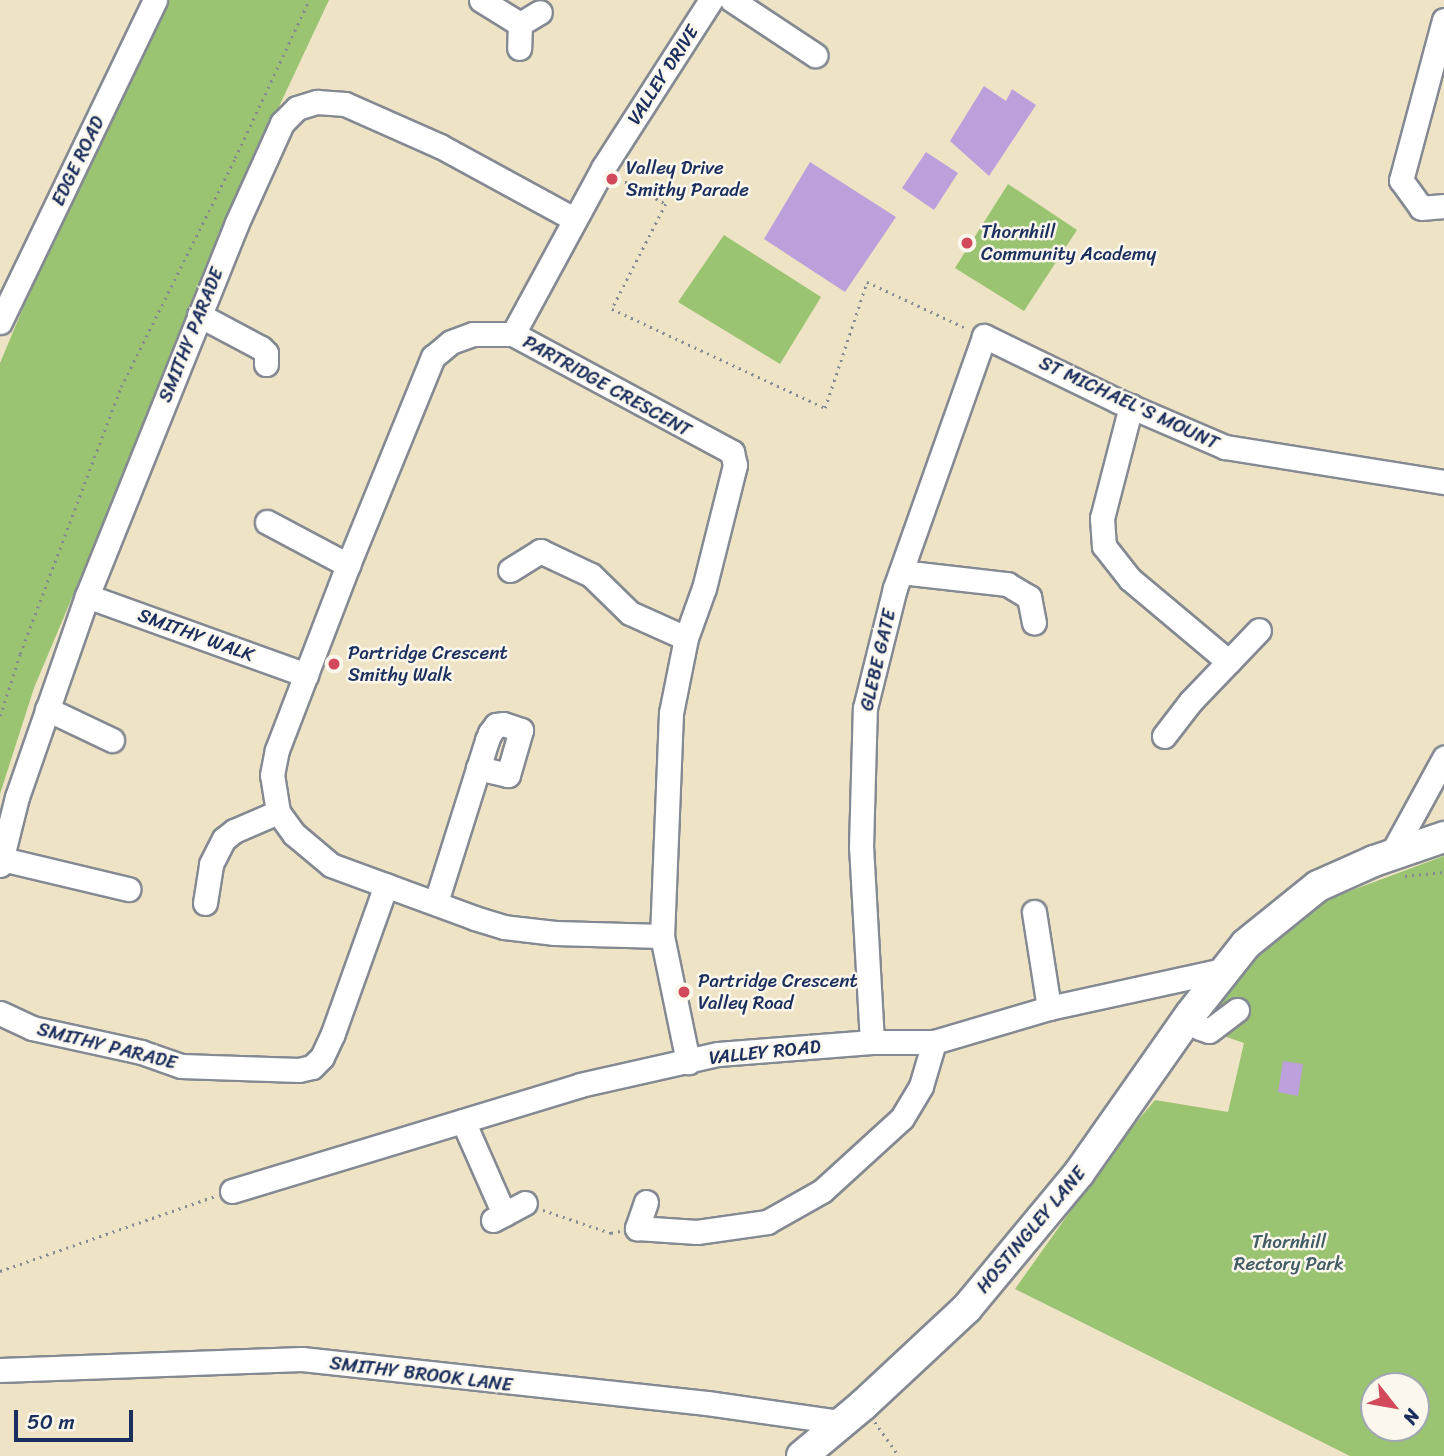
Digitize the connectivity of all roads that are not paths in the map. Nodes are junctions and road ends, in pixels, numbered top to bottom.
1 (155, 0) edge
2 (481, 0) edge
3 (711, 0) edge
4 (732, 0) edge
5 (1444, 20) edge
6 (519, 48) dead end
7 (815, 55) dead end
8 (1444, 206) edge
9 (574, 219) junction
10 (199, 316) junction
11 (0, 322) edge
12 (513, 334) junction
13 (984, 336) joint
14 (266, 364) dead end
15 (1131, 406) junction
16 (1444, 482) edge
17 (267, 522) dead end
18 (348, 565) junction
19 (510, 570) dead end
20 (901, 572) junction
21 (87, 596) junction
22 (1034, 623) dead end
23 (1259, 630) dead end
24 (686, 638) junction
25 (1229, 662) junction
26 (306, 674) junction
27 (47, 709) junction
28 (1164, 736) dead end
29 (112, 740) dead end
30 (1444, 758) edge
31 (478, 768) junction
32 (278, 812) junction
33 (1444, 837) edge
34 (1383, 858) junction
35 (1, 862) edge
36 (386, 885) junction
37 (128, 889) dead end
38 (436, 902) junction
39 (205, 903) dead end
40 (1034, 912) dead end
41 (662, 936) junction
42 (1223, 970) junction
43 (1049, 1008) junction
44 (1237, 1010) dead end
45 (0, 1013) edge
46 (1190, 1015) junction
47 (872, 1042) junction
48 (934, 1042) junction
49 (688, 1062) junction
50 (463, 1121) junction
51 (232, 1191) road end
52 (646, 1202) dead end
53 (525, 1203) road end
54 (0, 1370) edge
55 (852, 1414) junction
56 (802, 1456) edge

1 - 11 street, EDGE ROAD
2 - 6 street
3 - 9 street, VALLEY DRIVE
4 - 7 street
5 - 8 street
9 - 10 street, SMITHY PARADE
9 - 12 street, VALLEY DRIVE
10 - 14 street
10 - 21 street, SMITHY PARADE
12 - 18 street, PARTRIDGE CRESCENT
12 - 24 street, PARTRIDGE CRESCENT
13 - 15 street, ST MICHAEL'S MOUNT
13 - 20 street, GLEBE GATE
15 - 16 street, ST MICHAEL'S MOUNT
15 - 25 street
17 - 18 street
18 - 26 street, PARTRIDGE CRESCENT
19 - 24 street
20 - 22 street
20 - 47 street, GLEBE GATE
21 - 26 street, SMITHY WALK
21 - 27 street, SMITHY PARADE
23 - 25 street
24 - 41 street, PARTRIDGE CRESCENT
25 - 28 street
26 - 32 street, PARTRIDGE CRESCENT
27 - 29 street
27 - 35 street, SMITHY PARADE
30 - 34 street
31 - 31 street
31 - 38 street
32 - 36 street, PARTRIDGE CRESCENT
32 - 39 street
33 - 34 main road, HOSTINGLEY LANE
34 - 42 main road, HOSTINGLEY LANE
35 - 37 street, SMITHY PARADE
36 - 38 street, PARTRIDGE CRESCENT
36 - 45 street, SMITHY PARADE
38 - 41 street, PARTRIDGE CRESCENT
40 - 43 street
41 - 49 street, PARTRIDGE CRESCENT
42 - 43 street, VALLEY ROAD
42 - 46 main road, HOSTINGLEY LANE
43 - 48 street, VALLEY ROAD
44 - 46 street
46 - 55 main road, HOSTINGLEY LANE
47 - 48 street, VALLEY ROAD
47 - 49 street, VALLEY ROAD
48 - 52 street
49 - 50 street, VALLEY ROAD
50 - 51 street, VALLEY ROAD
50 - 53 street
54 - 55 street, SMITHY BROOK LANE
55 - 56 main road, HOSTINGLEY LANE

